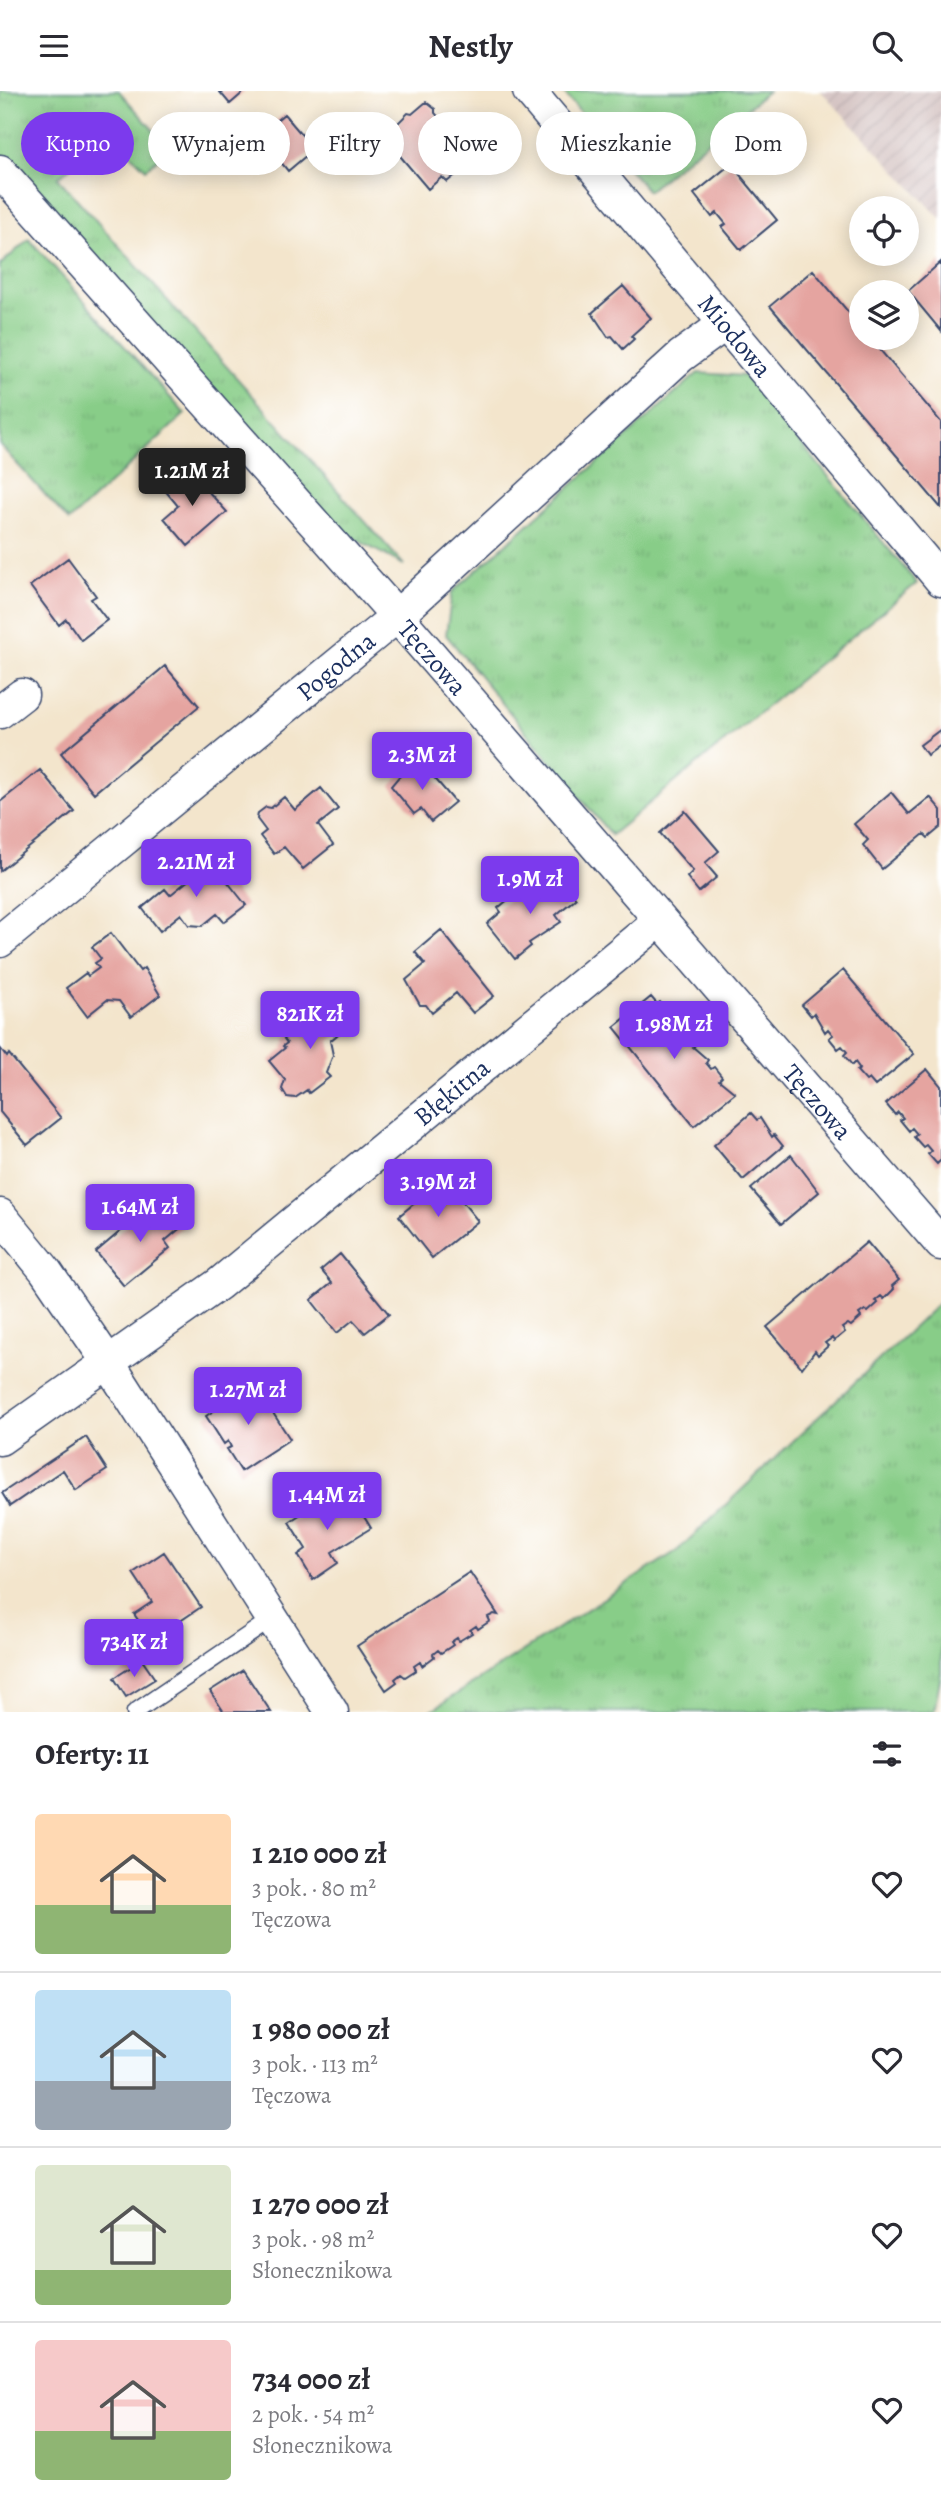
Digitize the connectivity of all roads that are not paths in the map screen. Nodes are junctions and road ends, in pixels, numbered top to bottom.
1 (530, 91) edge
2 (0, 171) edge
3 (724, 324) junction
4 (941, 580) edge
5 (397, 616) junction
6 (660, 920) junction
7 (0, 941) edge
8 (0, 1215) edge
9 (941, 1244) edge
10 (108, 1362) junction
11 (0, 1439) edge
12 (272, 1619) junction
13 (135, 1712) edge
14 (332, 1712) edge

1 - 3 street, Miodowa
2 - 5 street, Tęczowa
3 - 4 street, Miodowa
3 - 5 street, Pogodna
5 - 6 street, Tęczowa
5 - 7 street, Pogodna
6 - 9 street, Tęczowa
6 - 10 street, Błękitna
8 - 10 street
10 - 11 street, Błękitna
10 - 12 street
12 - 13 lane
12 - 14 street

